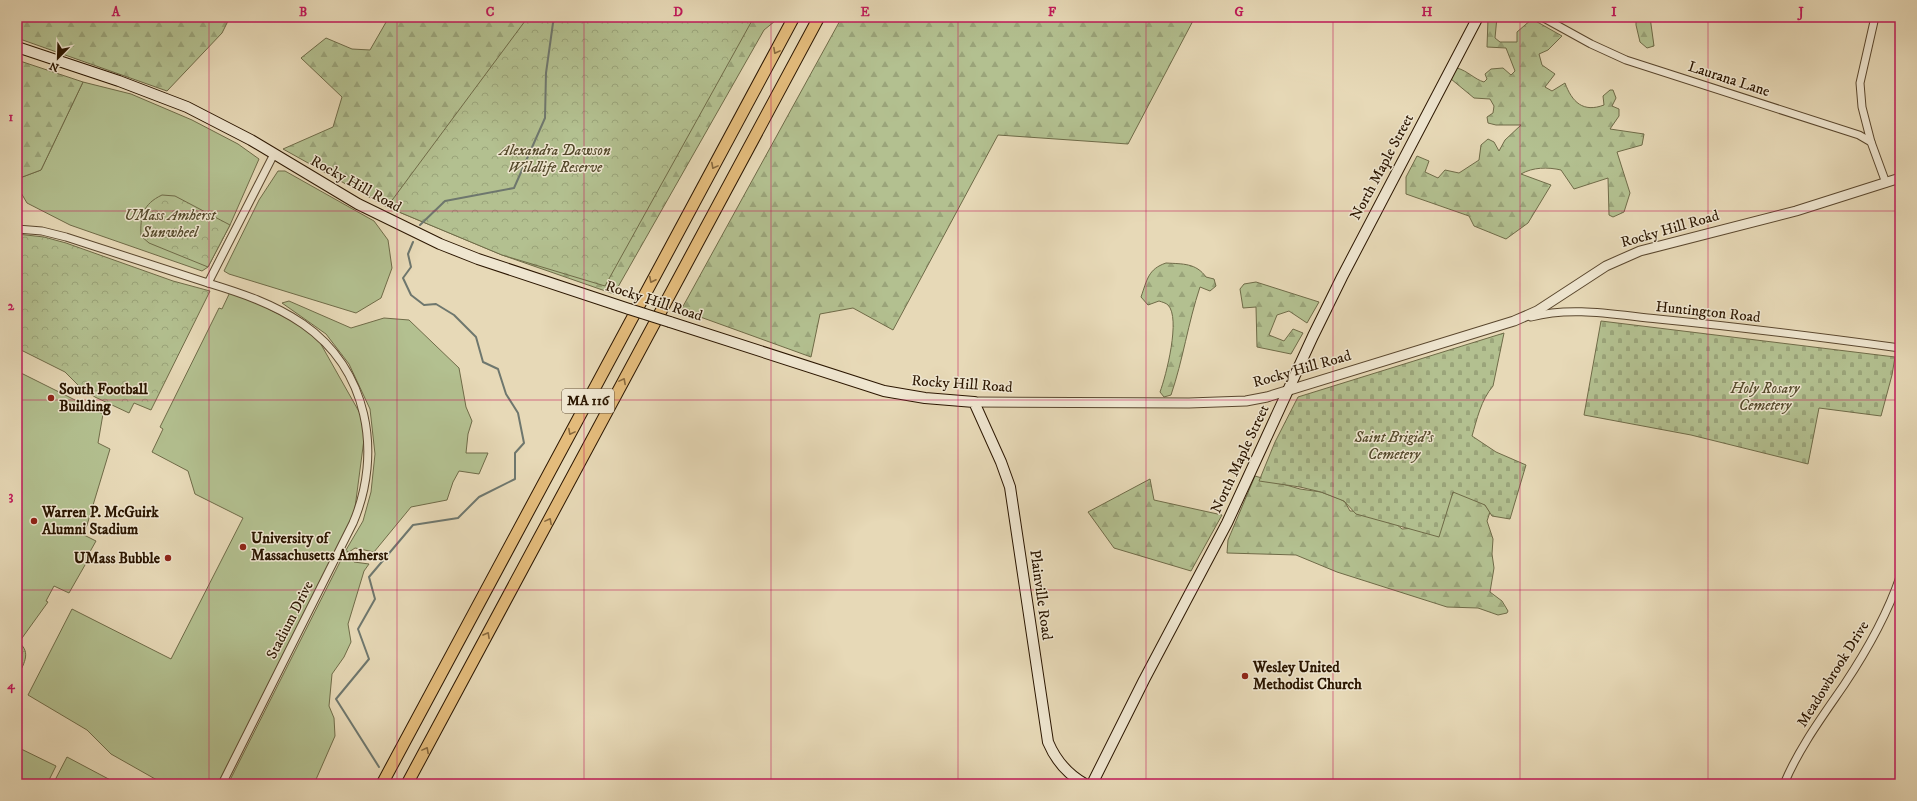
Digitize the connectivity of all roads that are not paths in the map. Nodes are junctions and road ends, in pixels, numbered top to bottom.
1 (794, 17) edge
2 (819, 17) edge
3 (1478, 17) edge
4 (1542, 17) edge
5 (1875, 17) edge
6 (22, 49) edge
7 (1871, 142) junction
8 (274, 154) junction
9 (1900, 178) edge
10 (1886, 183) junction
11 (17, 229) edge
12 (208, 283) junction
13 (1514, 321) junction
14 (1900, 348) edge
15 (1287, 392) junction
16 (974, 402) junction
17 (1900, 577) edge
18 (222, 784) edge
19 (382, 784) edge
20 (407, 784) edge
21 (1085, 784) edge
22 (1092, 784) edge
23 (1784, 784) edge

1 -> 19 main road, MA 116
20 -> 2 main road, MA 116
3 - 15 main road, North Maple Street
4 - 7 street, Laurana Lane
5 - 7 street
6 - 8 main road, Rocky Hill Road
7 - 10 street
8 - 12 street
8 - 16 main road, Rocky Hill Road, bridge
9 - 10 street, Rocky Hill Road
10 - 13 street, Rocky Hill Road
11 - 12 street, Stadium Drive
12 - 18 street, Stadium Drive
13 - 14 street, Huntington Road
13 - 15 street, Rocky Hill Road
15 - 16 street, Rocky Hill Road
15 - 22 main road, North Maple Street
16 - 21 main road, Plainville Road
17 - 23 street, Meadowbrook Drive

